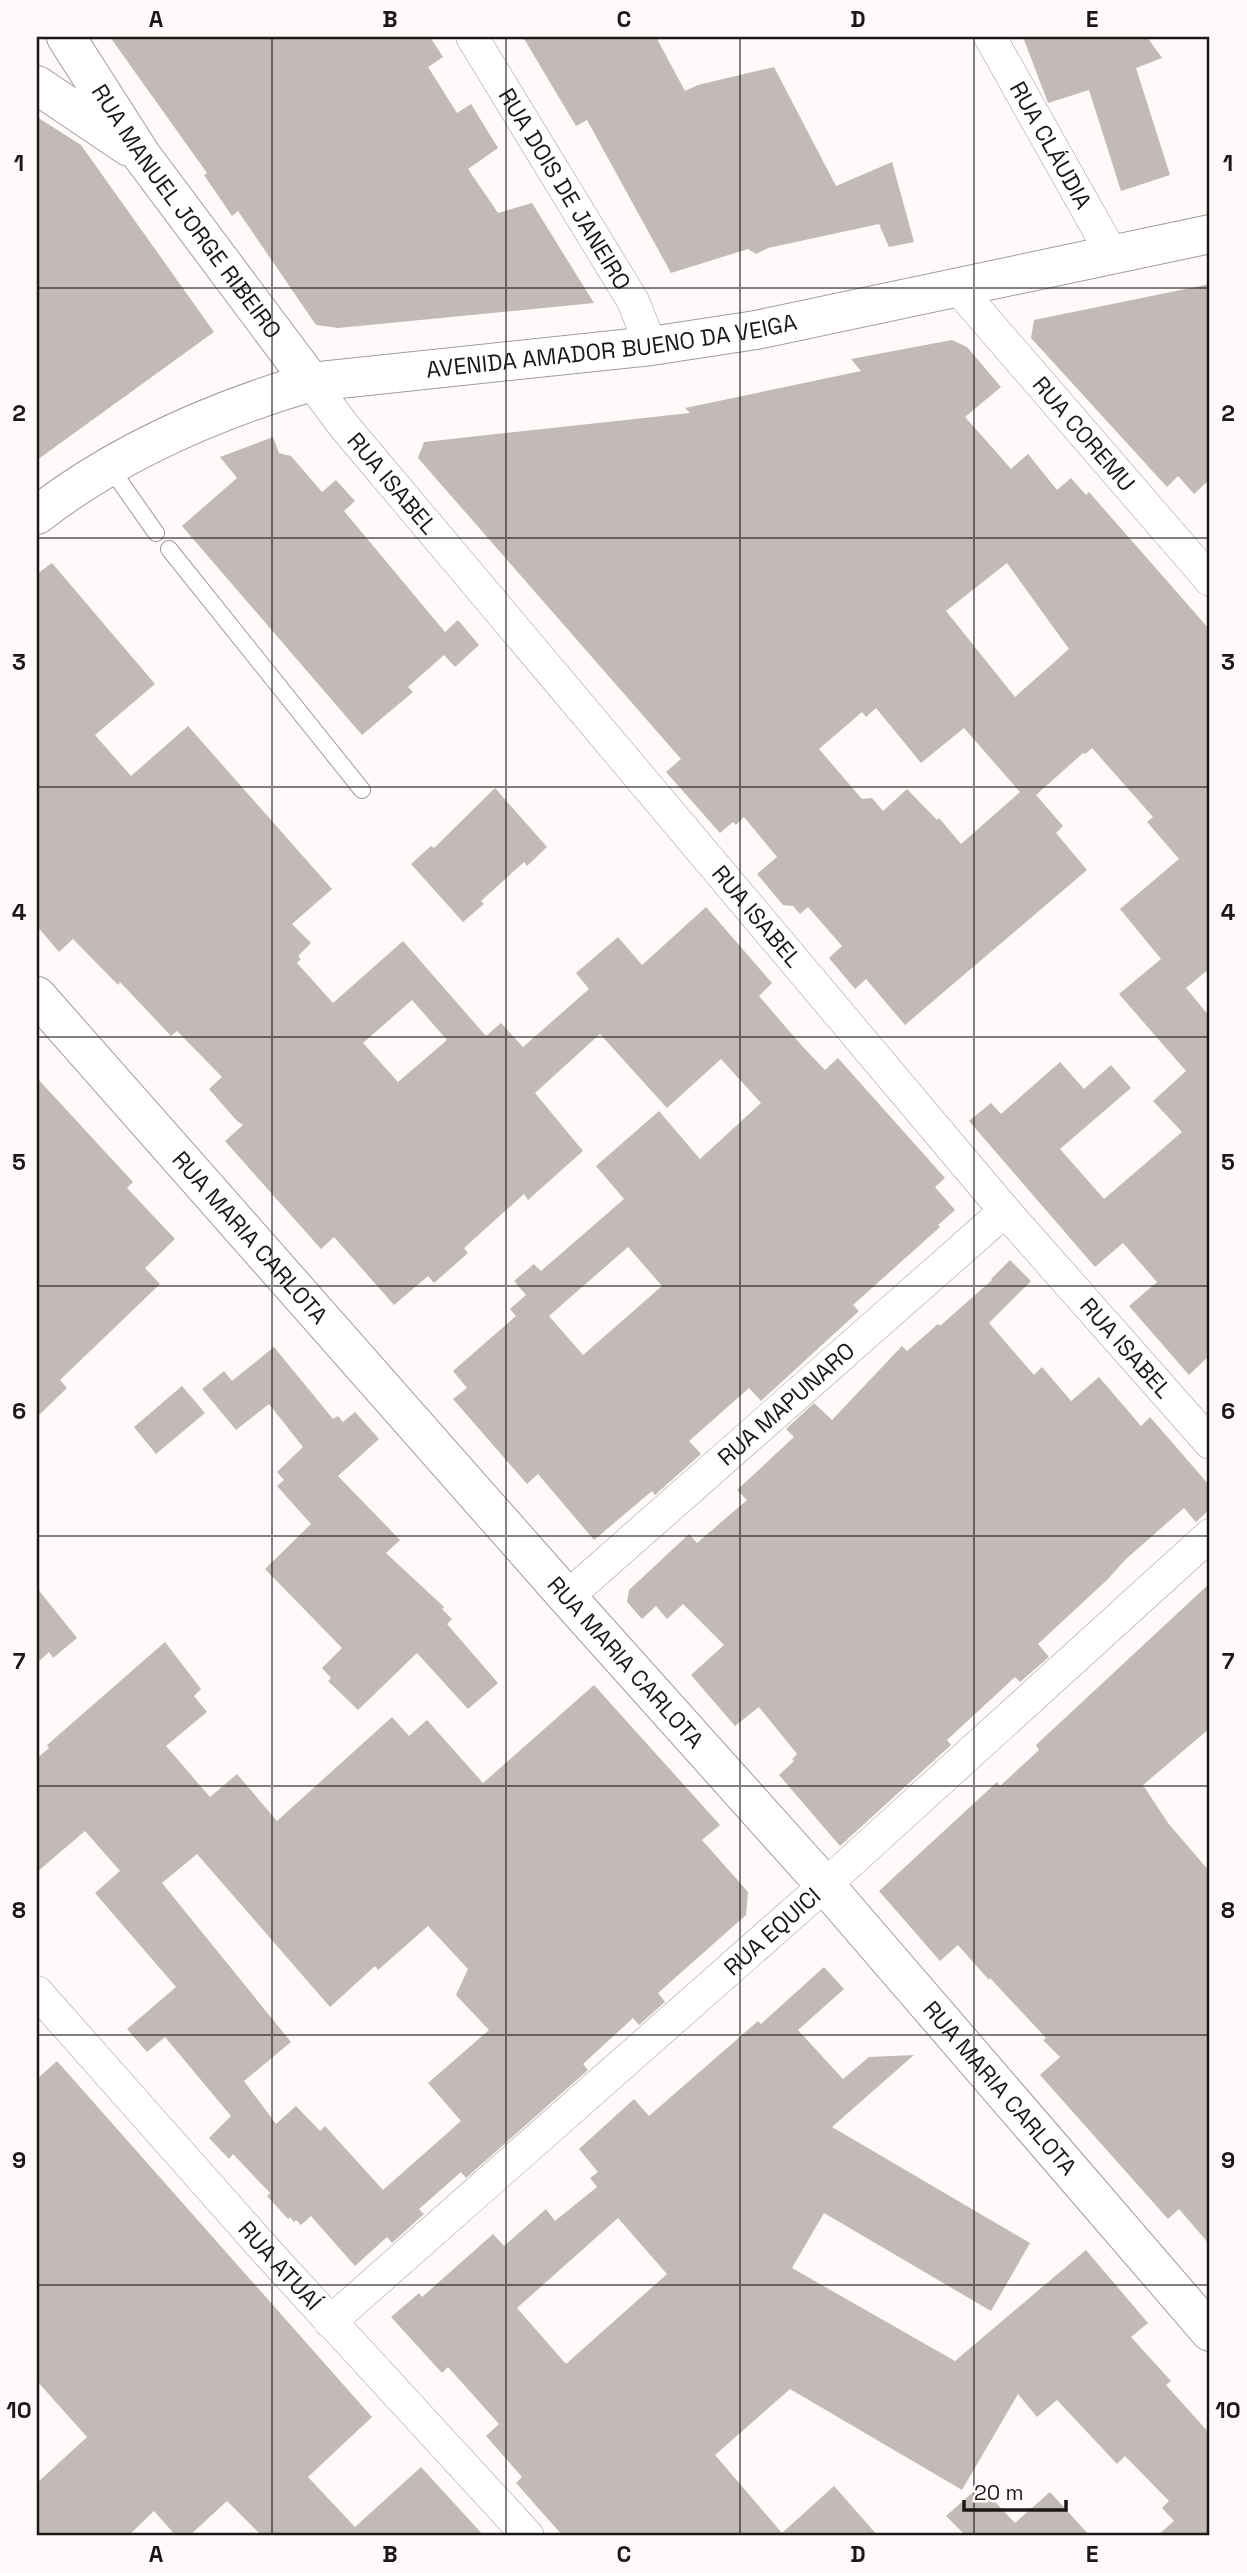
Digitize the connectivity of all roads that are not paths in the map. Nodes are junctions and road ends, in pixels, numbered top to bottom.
1 (66, 37) edge
2 (472, 37) edge
3 (990, 37) edge
4 (37, 85) edge
5 (142, 156) junction
6 (1210, 234) edge
7 (1112, 254) junction
8 (957, 287) junction
9 (651, 346) junction
10 (311, 382) junction
11 (109, 466) junction
12 (37, 515) edge
13 (156, 533) dead end
14 (169, 549) dead end
15 (1210, 580) edge
16 (362, 790) dead end
17 (37, 996) edge
18 (1005, 1210) junction
19 (1210, 1443) edge
20 (1210, 1535) edge
21 (567, 1597) junction
22 (825, 1885) junction
23 (37, 1992) edge
24 (1205, 2314) edge
25 (330, 2322) junction
26 (528, 2536) edge

1 - 5 street, RUA MANUEL JORGE RIBEIRO
2 - 9 street, RUA DOIS DE JANEIRO
3 - 7 street, RUA CLÁUDIA
4 - 5 street
5 - 10 street, RUA MANUEL JORGE RIBEIRO
6 - 7 street, AVENIDA AMADOR BUENO DA VEIGA
7 - 8 street, AVENIDA AMADOR BUENO DA VEIGA
8 - 9 street, AVENIDA AMADOR BUENO DA VEIGA
8 - 15 street, RUA COREMU
9 - 10 street, AVENIDA AMADOR BUENO DA VEIGA
10 - 11 street, AVENIDA AMADOR BUENO DA VEIGA
10 - 18 street, RUA ISABEL
11 - 12 street, AVENIDA AMADOR BUENO DA VEIGA
11 - 13 lane
14 - 16 lane
17 - 21 street, RUA MARIA CARLOTA
18 - 19 street, RUA ISABEL
18 - 21 street, RUA MAPUNARO
20 - 22 street, RUA EQUICI
21 - 22 street, RUA MARIA CARLOTA
22 - 24 street, RUA MARIA CARLOTA
22 - 25 street, RUA EQUICI
23 - 25 street, RUA ATUAÍ
25 - 26 street, RUA ATUAÍ

